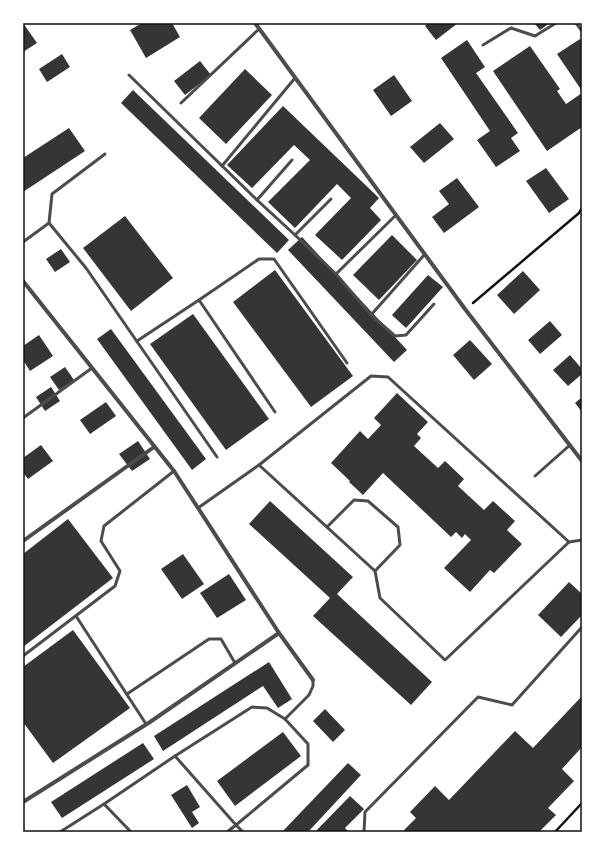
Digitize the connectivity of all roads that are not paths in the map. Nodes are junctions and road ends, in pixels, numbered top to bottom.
1 (255, 23) edge
2 (556, 23) edge
3 (576, 23) edge
4 (259, 29) junction
5 (582, 31) edge
6 (483, 45) dead end
7 (129, 75) dead end
8 (295, 78) junction
9 (181, 103) dead end
10 (105, 154) dead end
11 (292, 160) dead end
12 (222, 166) junction
13 (331, 199) dead end
14 (257, 200) junction
15 (396, 215) junction
16 (48, 224) junction
17 (295, 236) junction
18 (23, 242) edge
19 (425, 254) junction
20 (336, 274) junction
21 (23, 282) edge
22 (199, 300) junction
23 (434, 304) dead end
24 (371, 315) junction
25 (137, 341) junction
26 (347, 363) dead end
27 (92, 368) junction
28 (275, 412) dead end
29 (23, 418) edge
30 (570, 445) junction
31 (154, 447) junction
32 (217, 457) dead end
33 (582, 461) edge
34 (259, 464) junction
35 (174, 471) junction
36 (535, 476) dead end
37 (198, 508) junction
38 (327, 527) junction
39 (23, 540) edge
40 (582, 540) edge
41 (569, 542) junction
42 (375, 571) junction
43 (76, 616) junction
44 (582, 627) edge
45 (279, 633) junction
46 (23, 656) edge
47 (235, 663) junction
48 (313, 680) joint
49 (127, 694) junction
50 (285, 719) junction
51 (146, 724) junction
52 (175, 756) junction
53 (23, 802) edge
54 (104, 804) junction
55 (236, 825) junction
56 (60, 832) edge
57 (131, 832) edge
58 (228, 832) edge
59 (243, 832) edge
60 (364, 832) edge

1 - 4 street
2 - 6 lane
3 - 5 lane
4 - 8 street
4 - 9 lane
7 - 12 lane
8 - 12 lane
8 - 15 street
10 - 16 lane
11 - 14 lane
12 - 14 lane
13 - 17 lane
14 - 17 lane
15 - 19 street
15 - 20 lane
16 - 18 lane
16 - 25 lane
17 - 20 lane
19 - 24 lane
19 - 30 street
20 - 24 lane
21 - 27 street
22 - 25 lane
22 - 26 lane
22 - 28 lane
23 - 24 lane
25 - 32 lane
27 - 29 lane
27 - 31 street
30 - 33 street
30 - 36 lane
31 - 35 street
31 - 39 street
34 - 37 lane
34 - 38 lane
34 - 41 lane
35 - 37 street
35 - 43 lane
37 - 45 street
38 - 42 lane
38 - 42 lane
40 - 41 lane
41 - 42 lane
43 - 46 lane
43 - 49 lane
44 - 60 lane
45 - 47 street
45 - 48 street
47 - 49 lane
47 - 51 street
48 - 50 lane
49 - 51 lane
50 - 52 lane
50 - 55 lane
51 - 53 street
52 - 54 lane
52 - 55 lane
54 - 56 lane
54 - 57 lane
55 - 58 lane
55 - 59 lane

